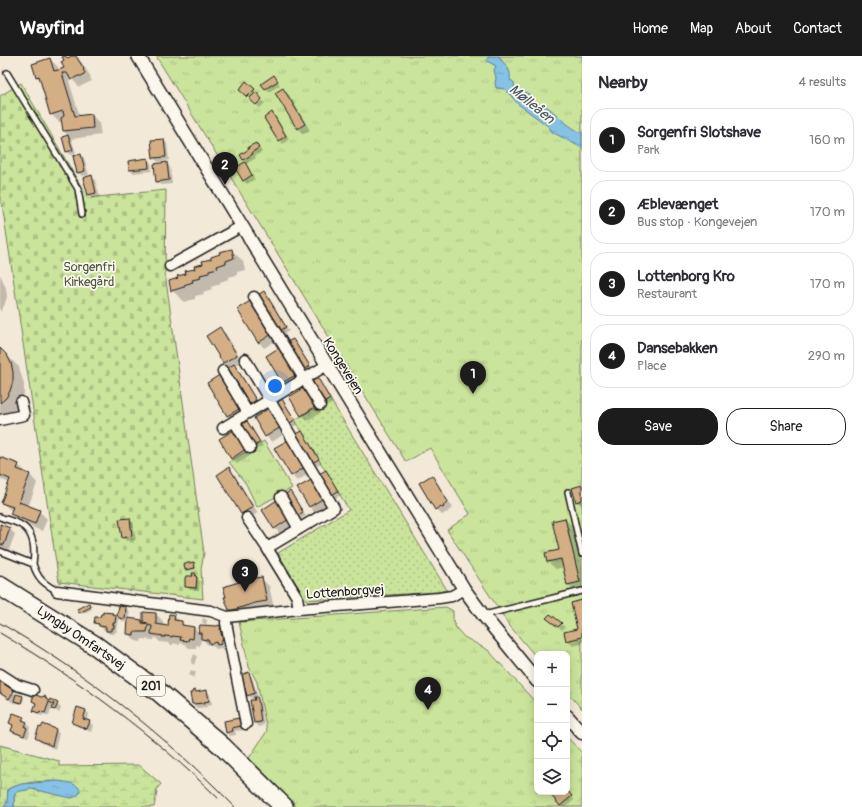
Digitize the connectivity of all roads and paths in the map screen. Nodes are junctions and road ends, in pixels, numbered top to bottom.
1 (138, 56) edge
2 (7, 73) dead end
3 (82, 214) dead end
4 (242, 226) junction
5 (170, 266) dead end
6 (254, 297) dead end
7 (245, 359) dead end
8 (327, 365) junction
9 (223, 371) dead end
10 (304, 379) junction
11 (269, 400) junction
12 (21, 402) dead end
13 (320, 405) dead end
14 (248, 413) junction
15 (0, 420) edge
16 (234, 421) junction
17 (223, 428) dead end
18 (250, 448) dead end
19 (568, 492) dead end
20 (281, 497) dead end
21 (0, 517) edge
22 (247, 518) dead end
23 (299, 529) junction
24 (266, 548) junction
25 (0, 550) edge
26 (582, 554) edge
27 (33, 564) junction
28 (0, 586) edge
29 (464, 589) junction
30 (57, 591) joint
31 (582, 592) edge
32 (0, 600) edge
33 (299, 609) junction
34 (483, 615) junction
35 (227, 617) junction
36 (0, 674) edge
37 (534, 677) edge
38 (33, 690) dead end
39 (570, 719) edge
40 (246, 724) dead end
41 (582, 733) edge
42 (267, 807) edge
43 (284, 807) edge

1 - 4 street, Kongevejen
2 - 3 lane
4 - 5 street
4 - 8 street, Kongevejen
6 - 10 street
7 - 11 street
8 - 10 street
8 - 29 street, Kongevejen
9 - 14 street
10 - 11 street
10 - 13 street
11 - 14 street
11 - 23 street
12 - 15 street
14 - 16 street
16 - 17 street
16 - 18 street
19 - 26 lane
20 - 23 street
21 - 27 lane
22 - 24 street
23 - 24 street
24 - 33 street
25 - 27 lane
27 - 30 lane
28 - 43 highway, Lyngby Omfartsvej / 201
29 - 33 street, Lottenborgvej
29 - 34 street, Kongevejen
30 - 35 street, Lottenborgvej
31 - 34 lane
32 - 42 highway, Lyngby Omfartsvej / 201
33 - 35 street, Lottenborgvej
34 - 37 street, Kongevejen
35 - 40 street
36 - 38 street
39 - 41 street

